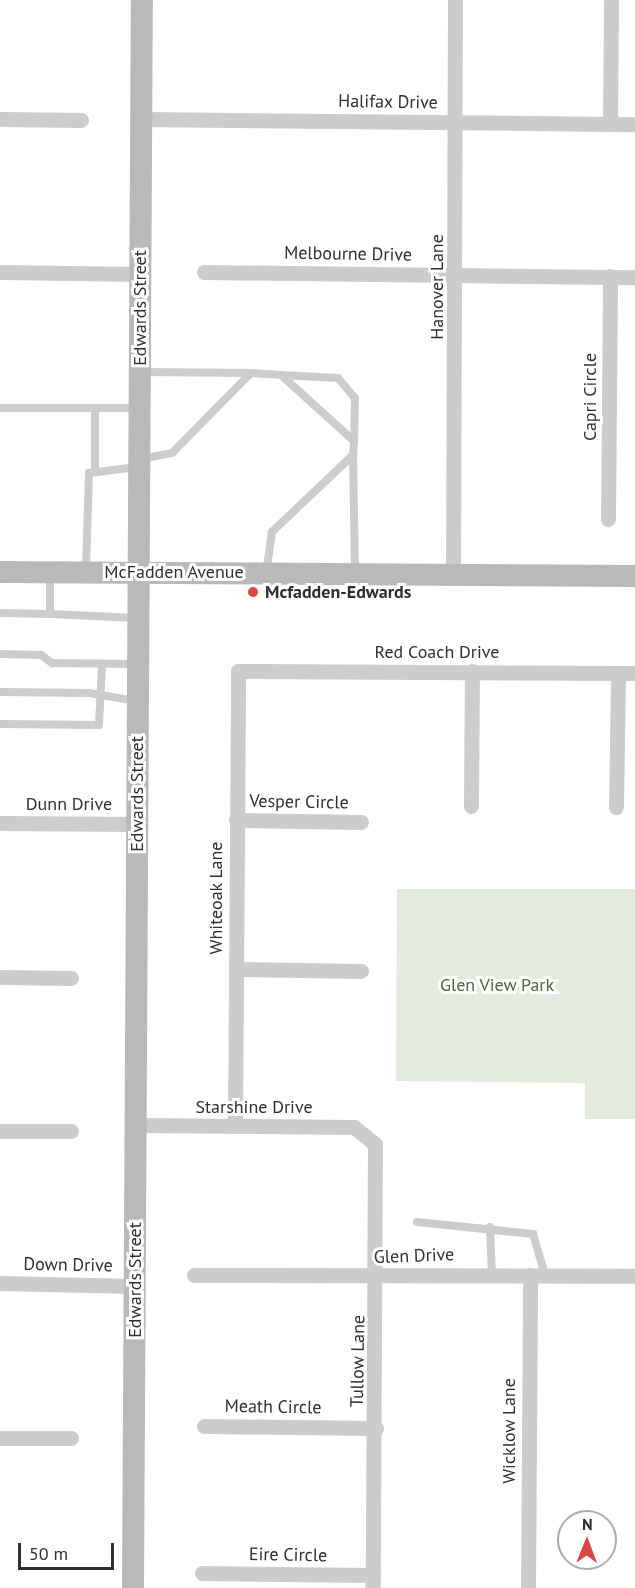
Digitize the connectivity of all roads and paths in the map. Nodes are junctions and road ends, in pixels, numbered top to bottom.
1 (142, 0) edge
2 (455, 0) edge
3 (611, 0) edge
4 (0, 119) edge
5 (141, 119) junction
6 (81, 120) dead end
7 (456, 123) junction
8 (610, 124) junction
9 (635, 124) edge
10 (0, 272) edge
11 (204, 272) dead end
12 (140, 274) junction
13 (458, 275) junction
14 (610, 276) junction
15 (635, 276) edge
16 (140, 372) junction
17 (251, 373) junction
18 (281, 375) junction
19 (0, 408) edge
20 (95, 408) junction
21 (140, 408) junction
22 (354, 441) junction
23 (353, 455) junction
24 (140, 463) junction
25 (95, 468) junction
26 (608, 519) dead end
27 (0, 572) edge
28 (50, 572) junction
29 (86, 572) junction
30 (139, 572) junction
31 (266, 573) junction
32 (355, 574) junction
33 (453, 574) junction
34 (635, 576) edge
35 (0, 613) edge
36 (50, 614) junction
37 (139, 618) junction
38 (0, 654) edge
39 (102, 664) junction
40 (139, 664) junction
41 (238, 671) joint
42 (472, 671) junction
43 (618, 673) junction
44 (635, 673) edge
45 (0, 692) edge
46 (100, 694) junction
47 (138, 701) junction
48 (0, 724) edge
49 (471, 806) dead end
50 (616, 807) dead end
51 (236, 820) junction
52 (361, 822) dead end
53 (0, 823) edge
54 (137, 824) junction
55 (236, 969) junction
56 (361, 971) dead end
57 (0, 977) edge
58 (70, 978) dead end
59 (136, 1125) junction
60 (235, 1126) junction
61 (0, 1131) edge
62 (71, 1131) dead end
63 (370, 1136) joint
64 (417, 1222) dead end
65 (490, 1227) junction
66 (492, 1274) junction
67 (194, 1275) dead end
68 (537, 1275) junction
69 (635, 1276) edge
70 (378, 1278) junction
71 (0, 1282) edge
72 (135, 1286) junction
73 (204, 1426) dead end
74 (376, 1428) junction
75 (0, 1438) edge
76 (71, 1438) dead end
77 (202, 1573) dead end
78 (373, 1581) edge
79 (133, 1588) edge
80 (528, 1588) edge

1 - 5 street, Edwards Street
2 - 7 street, Hanover Lane
3 - 8 street
4 - 6 street
5 - 7 street, Halifax Drive
5 - 12 street, Edwards Street
7 - 8 street, Halifax Drive
7 - 13 street, Hanover Lane
8 - 9 street, Halifax Drive
10 - 12 street
11 - 13 street, Melbourne Drive
12 - 16 street, Edwards Street
13 - 14 street, Melbourne Drive
13 - 33 street, Hanover Lane
14 - 15 street, Melbourne Drive
14 - 26 street, Capri Circle
16 - 17 lane
16 - 21 street, Edwards Street
17 - 18 lane
17 - 24 lane
18 - 22 lane
18 - 22 lane
19 - 20 lane
20 - 21 lane
20 - 25 lane
21 - 24 street, Edwards Street
22 - 23 lane
23 - 31 lane
23 - 32 lane
24 - 25 lane
24 - 30 street, Edwards Street
25 - 29 lane
27 - 28 street, McFadden Avenue
28 - 29 street, McFadden Avenue
28 - 36 lane
29 - 30 street, McFadden Avenue
30 - 31 street, McFadden Avenue
30 - 37 street, Edwards Street
31 - 32 street, McFadden Avenue
32 - 33 street, McFadden Avenue
33 - 34 street, McFadden Avenue
35 - 36 lane
36 - 37 lane
37 - 40 street, Edwards Street
38 - 39 lane
39 - 40 lane
39 - 46 lane
40 - 47 street, Edwards Street
41 - 42 street, Red Coach Drive
41 - 51 street, Whiteoak Lane
42 - 43 street, Red Coach Drive
42 - 49 street
43 - 44 street, Red Coach Drive
43 - 50 street
45 - 46 lane
46 - 47 lane
46 - 48 lane
47 - 54 street, Edwards Street
51 - 52 street, Vesper Circle
51 - 55 street, Whiteoak Lane
53 - 54 street, Dunn Drive
54 - 59 street, Edwards Street
55 - 56 street
55 - 60 street, Whiteoak Lane
57 - 58 street
59 - 60 street, Starshine Drive
59 - 72 street, Edwards Street
60 - 63 street, Starshine Drive
61 - 62 street
63 - 70 street, Tullow Lane
64 - 65 lane
65 - 66 lane
65 - 68 lane
66 - 68 street, Glen Drive
66 - 70 street, Glen Drive
67 - 70 street, Glen Drive
68 - 69 street, Glen Drive
68 - 80 street, Wicklow Lane
70 - 74 street, Tullow Lane
71 - 72 street, Down Drive
72 - 79 street, Edwards Street
73 - 74 street, Meath Circle
74 - 78 street, Tullow Lane
75 - 76 street
77 - 78 street, Eire Circle

